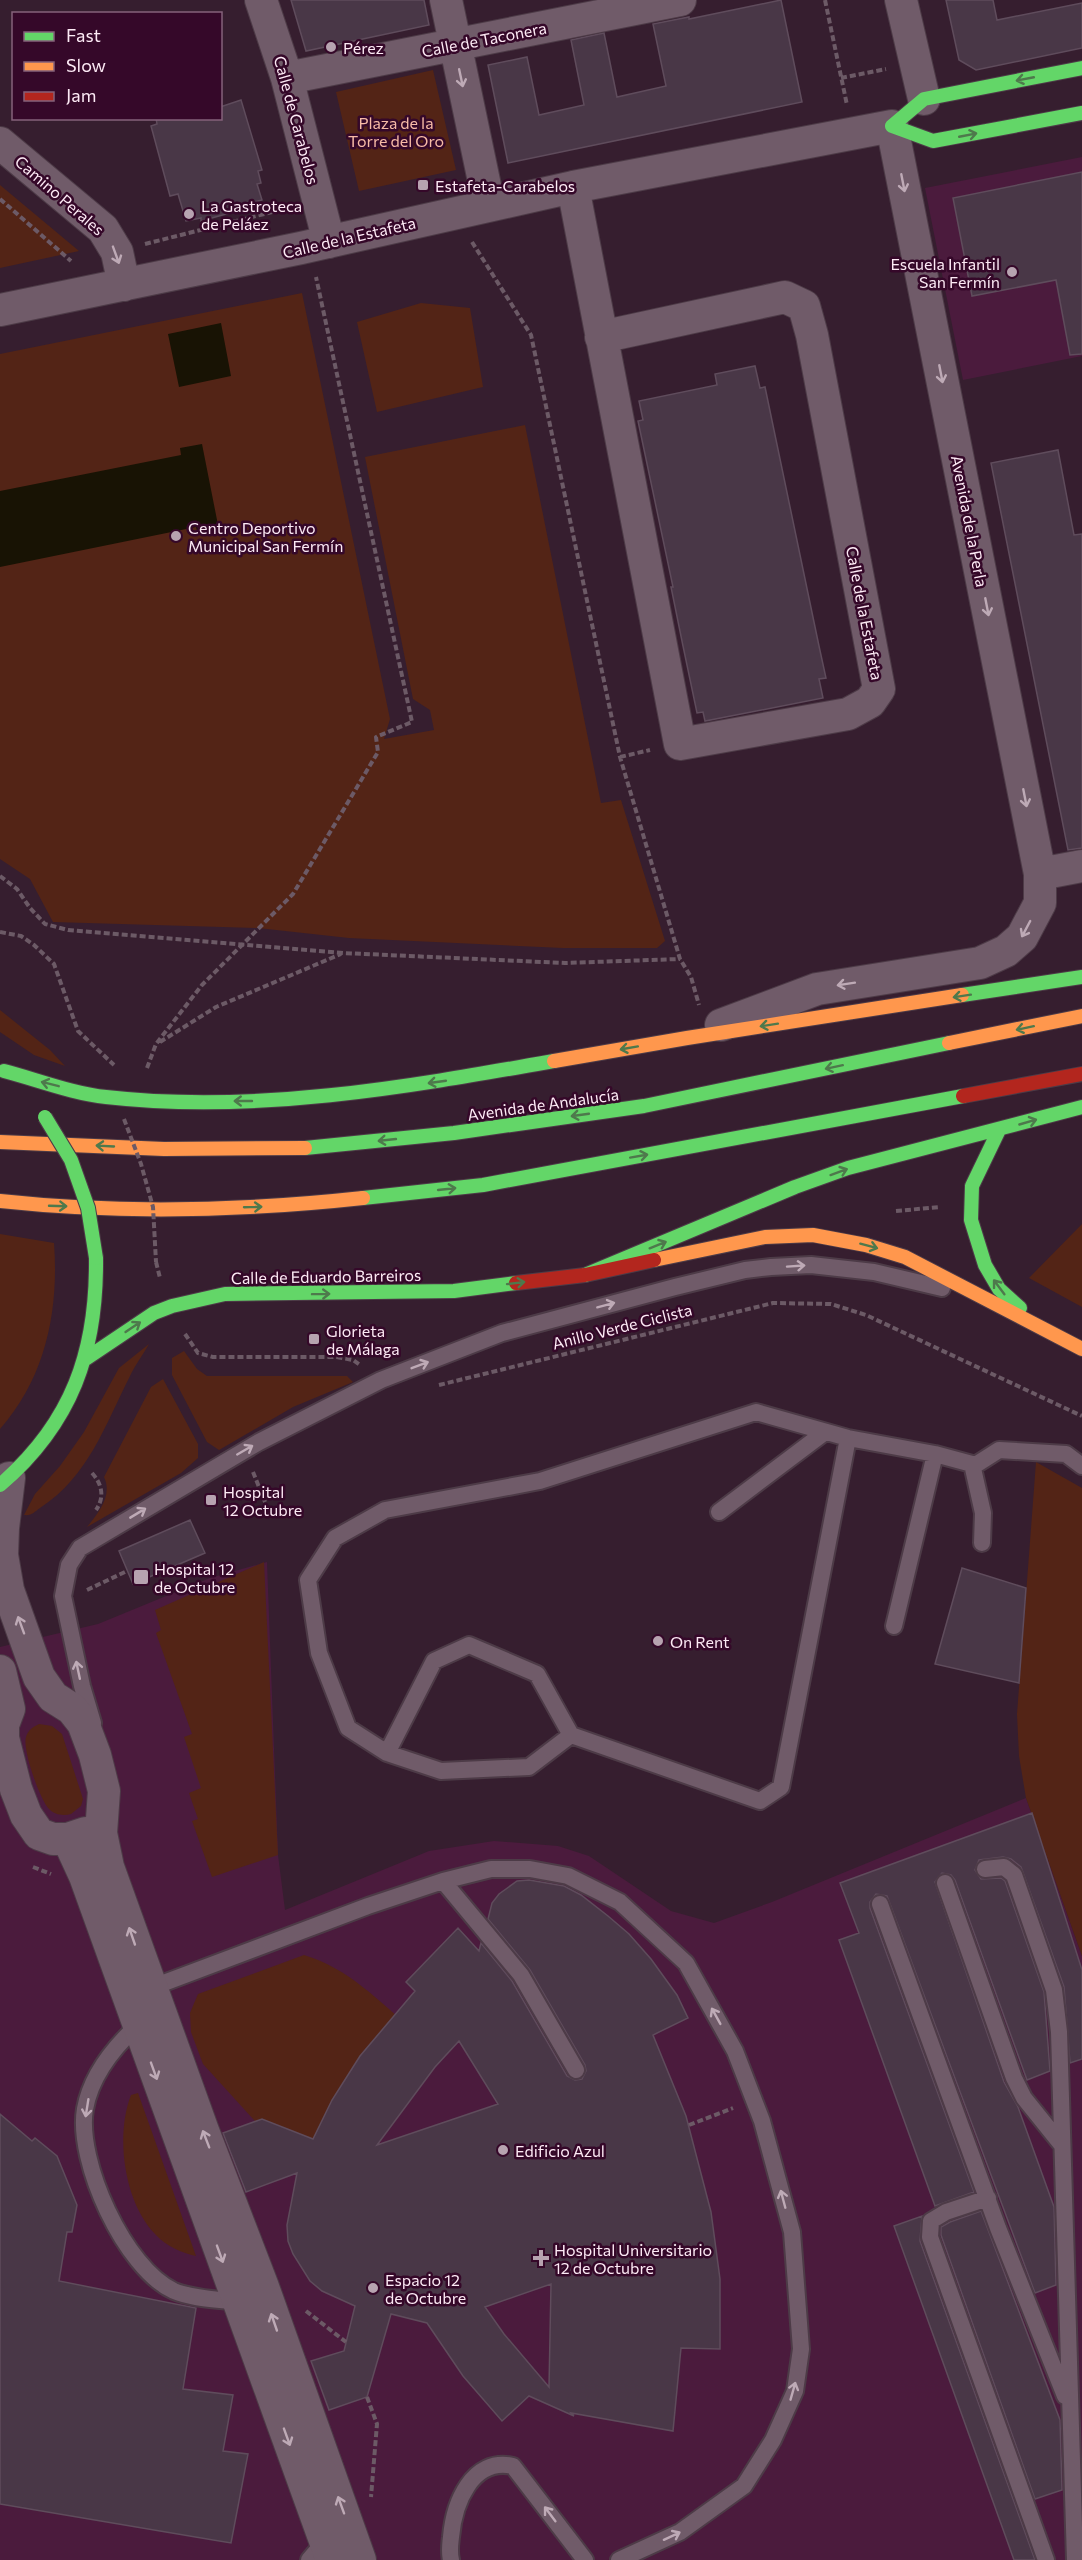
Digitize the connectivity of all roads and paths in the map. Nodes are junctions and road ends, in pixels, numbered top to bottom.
1 (261, 0) edge
2 (446, 0) edge
3 (825, 0) edge
4 (901, 0) edge
5 (667, 1) edge
6 (454, 45) junction
7 (916, 63) junction
8 (1082, 68) edge
9 (287, 78) junction
10 (841, 78) junction
11 (926, 110) junction
12 (1082, 112) edge
13 (892, 126) junction
14 (853, 133) junction
15 (933, 141) junction
16 (0, 143) edge
17 (573, 187) junction
18 (317, 195) junction
19 (0, 199) edge
20 (476, 208) junction
21 (328, 242) junction
22 (117, 252) junction
23 (71, 261) junction
24 (61, 264) dead end
25 (316, 276) dead end
26 (124, 285) junction
27 (0, 310) edge
28 (601, 337) junction
29 (1082, 866) edge
30 (1040, 874) junction
31 (0, 876) edge
32 (0, 932) edge
33 (242, 943) junction
34 (343, 953) junction
35 (680, 959) junction
36 (1082, 977) edge
37 (699, 1005) dead end
38 (1082, 1016) edge
39 (687, 1038) junction
40 (156, 1044) junction
41 (147, 1068) dead end
42 (2, 1070) edge
43 (1082, 1074) edge
44 (116, 1075) dead end
45 (24, 1094) dead end
46 (1082, 1107) edge
47 (42, 1113) dead end
48 (124, 1119) dead end
49 (999, 1130) junction
50 (0, 1142) edge
51 (0, 1201) edge
52 (949, 1206) dead end
53 (896, 1211) dead end
54 (585, 1275) junction
55 (162, 1286) dead end
56 (981, 1296) junction
57 (1041, 1328) junction
58 (183, 1330) dead end
59 (1082, 1349) edge
60 (84, 1360) junction
61 (372, 1385) junction
62 (433, 1387) dead end
63 (1082, 1416) edge
64 (825, 1432) junction
65 (848, 1438) junction
66 (934, 1454) junction
67 (972, 1464) junction
68 (1082, 1466) edge
69 (252, 1470) dead end
70 (5, 1481) edge
71 (264, 1502) dead end
72 (719, 1512) dead end
73 (982, 1544) dead end
74 (127, 1571) dead end
75 (87, 1590) dead end
76 (894, 1626) dead end
77 (0, 1671) edge
78 (53, 1697) junction
79 (4, 1720) edge
80 (572, 1735) junction
81 (387, 1753) junction
82 (94, 1755) junction
83 (8, 1793) edge
84 (102, 1820) junction
85 (68, 1839) junction
86 (985, 1869) dead end
87 (443, 1881) junction
88 (945, 1883) dead end
89 (880, 1904) dead end
90 (149, 1984) junction
91 (138, 2025) junction
92 (576, 2070) dead end
93 (741, 2105) dead end
94 (688, 2125) dead end
95 (1061, 2144) junction
96 (987, 2198) junction
97 (237, 2302) junction
98 (304, 2310) dead end
99 (346, 2342) dead end
100 (367, 2397) dead end
101 (1070, 2408) junction
102 (371, 2499) dead end
103 (322, 2554) edge
104 (360, 2560) edge
105 (451, 2560) edge
106 (585, 2560) edge
107 (619, 2560) edge
108 (1046, 2560) edge
109 (1075, 2560) edge

1 - 9 street, Calle de Carabelos
2 - 6 street
3 - 10 path
4 - 7 street
5 - 6 street, Calle de Taconera
6 - 9 street, Calle de Taconera
6 -> 20 street
7 - 10 path
7 - 11 street
8 -> 11 main road, Calle de la Estafeta
9 - 18 street, Calle de Carabelos
10 - 14 path
11 - 13 main road, Calle de la Estafeta
11 - 15 main road
15 -> 12 main road
13 - 14 street, Calle de la Estafeta
13 - 15 main road
13 -> 30 street, Avenida de la Perla
14 - 17 street, Calle de la Estafeta
16 - 22 street, Camino Perales
17 - 20 street, Calle de la Estafeta
17 - 28 street, Calle de la Estafeta
18 - 21 street, Calle de Carabelos
18 - 22 path
19 - 23 path
20 - 21 street, Calle de la Estafeta
20 - 35 path
21 - 26 street, Calle de la Estafeta
22 - 23 path
22 -> 26 street, Camino Perales
23 - 24 path
25 - 33 path
26 - 27 street, Calle de la Estafeta
28 - 28 street, Calle de la Estafeta
29 - 30 street
30 -> 39 street, Avenida de la Perla
31 - 33 path
32 - 44 path
33 - 34 path
33 - 40 path
34 - 35 path
34 - 40 path
35 - 37 path
36 -> 39 main road
38 -> 50 main road, Avenida de Andalucía
39 -> 42 main road
40 - 41 path
42 - 45 main road
51 -> 43 main road
49 -> 46 main road
47 - 60 main road, bridge
48 - 55 path, bridge
54 -> 49 main road
57 -> 49 main road
52 - 53 path
54 -> 56 main road
60 -> 54 main road, Calle de Eduardo Barreiros
56 - 57 main road
61 -> 56 lane
57 - 59 main road
58 - 61 path
60 - 70 main road
82 -> 61 lane
62 - 63 path, Anillo Verde Ciclista
64 - 65 lane
64 - 72 lane
64 - 81 lane
65 - 66 lane
65 - 80 lane
66 - 67 lane
66 - 76 lane
67 - 68 lane
67 - 73 lane
69 - 71 path
78 -> 70 street
74 - 75 path
77 - 79 street
78 - 79 street
78 - 82 street
79 - 83 street
80 - 81 lane
80 - 81 lane
82 - 84 street
83 - 85 street
84 - 85 street
90 -> 84 street
85 - 91 street
86 - 95 lane
87 - 90 lane
87 - 92 lane
107 -> 87 lane
88 - 95 lane
89 - 96 lane
104 -> 90 street
91 -> 97 street
91 -> 97 lane
93 - 94 path
95 - 101 lane
96 - 101 lane
96 - 108 lane
97 -> 103 street
98 - 99 path
100 - 102 path
101 - 109 lane
106 -> 105 lane

